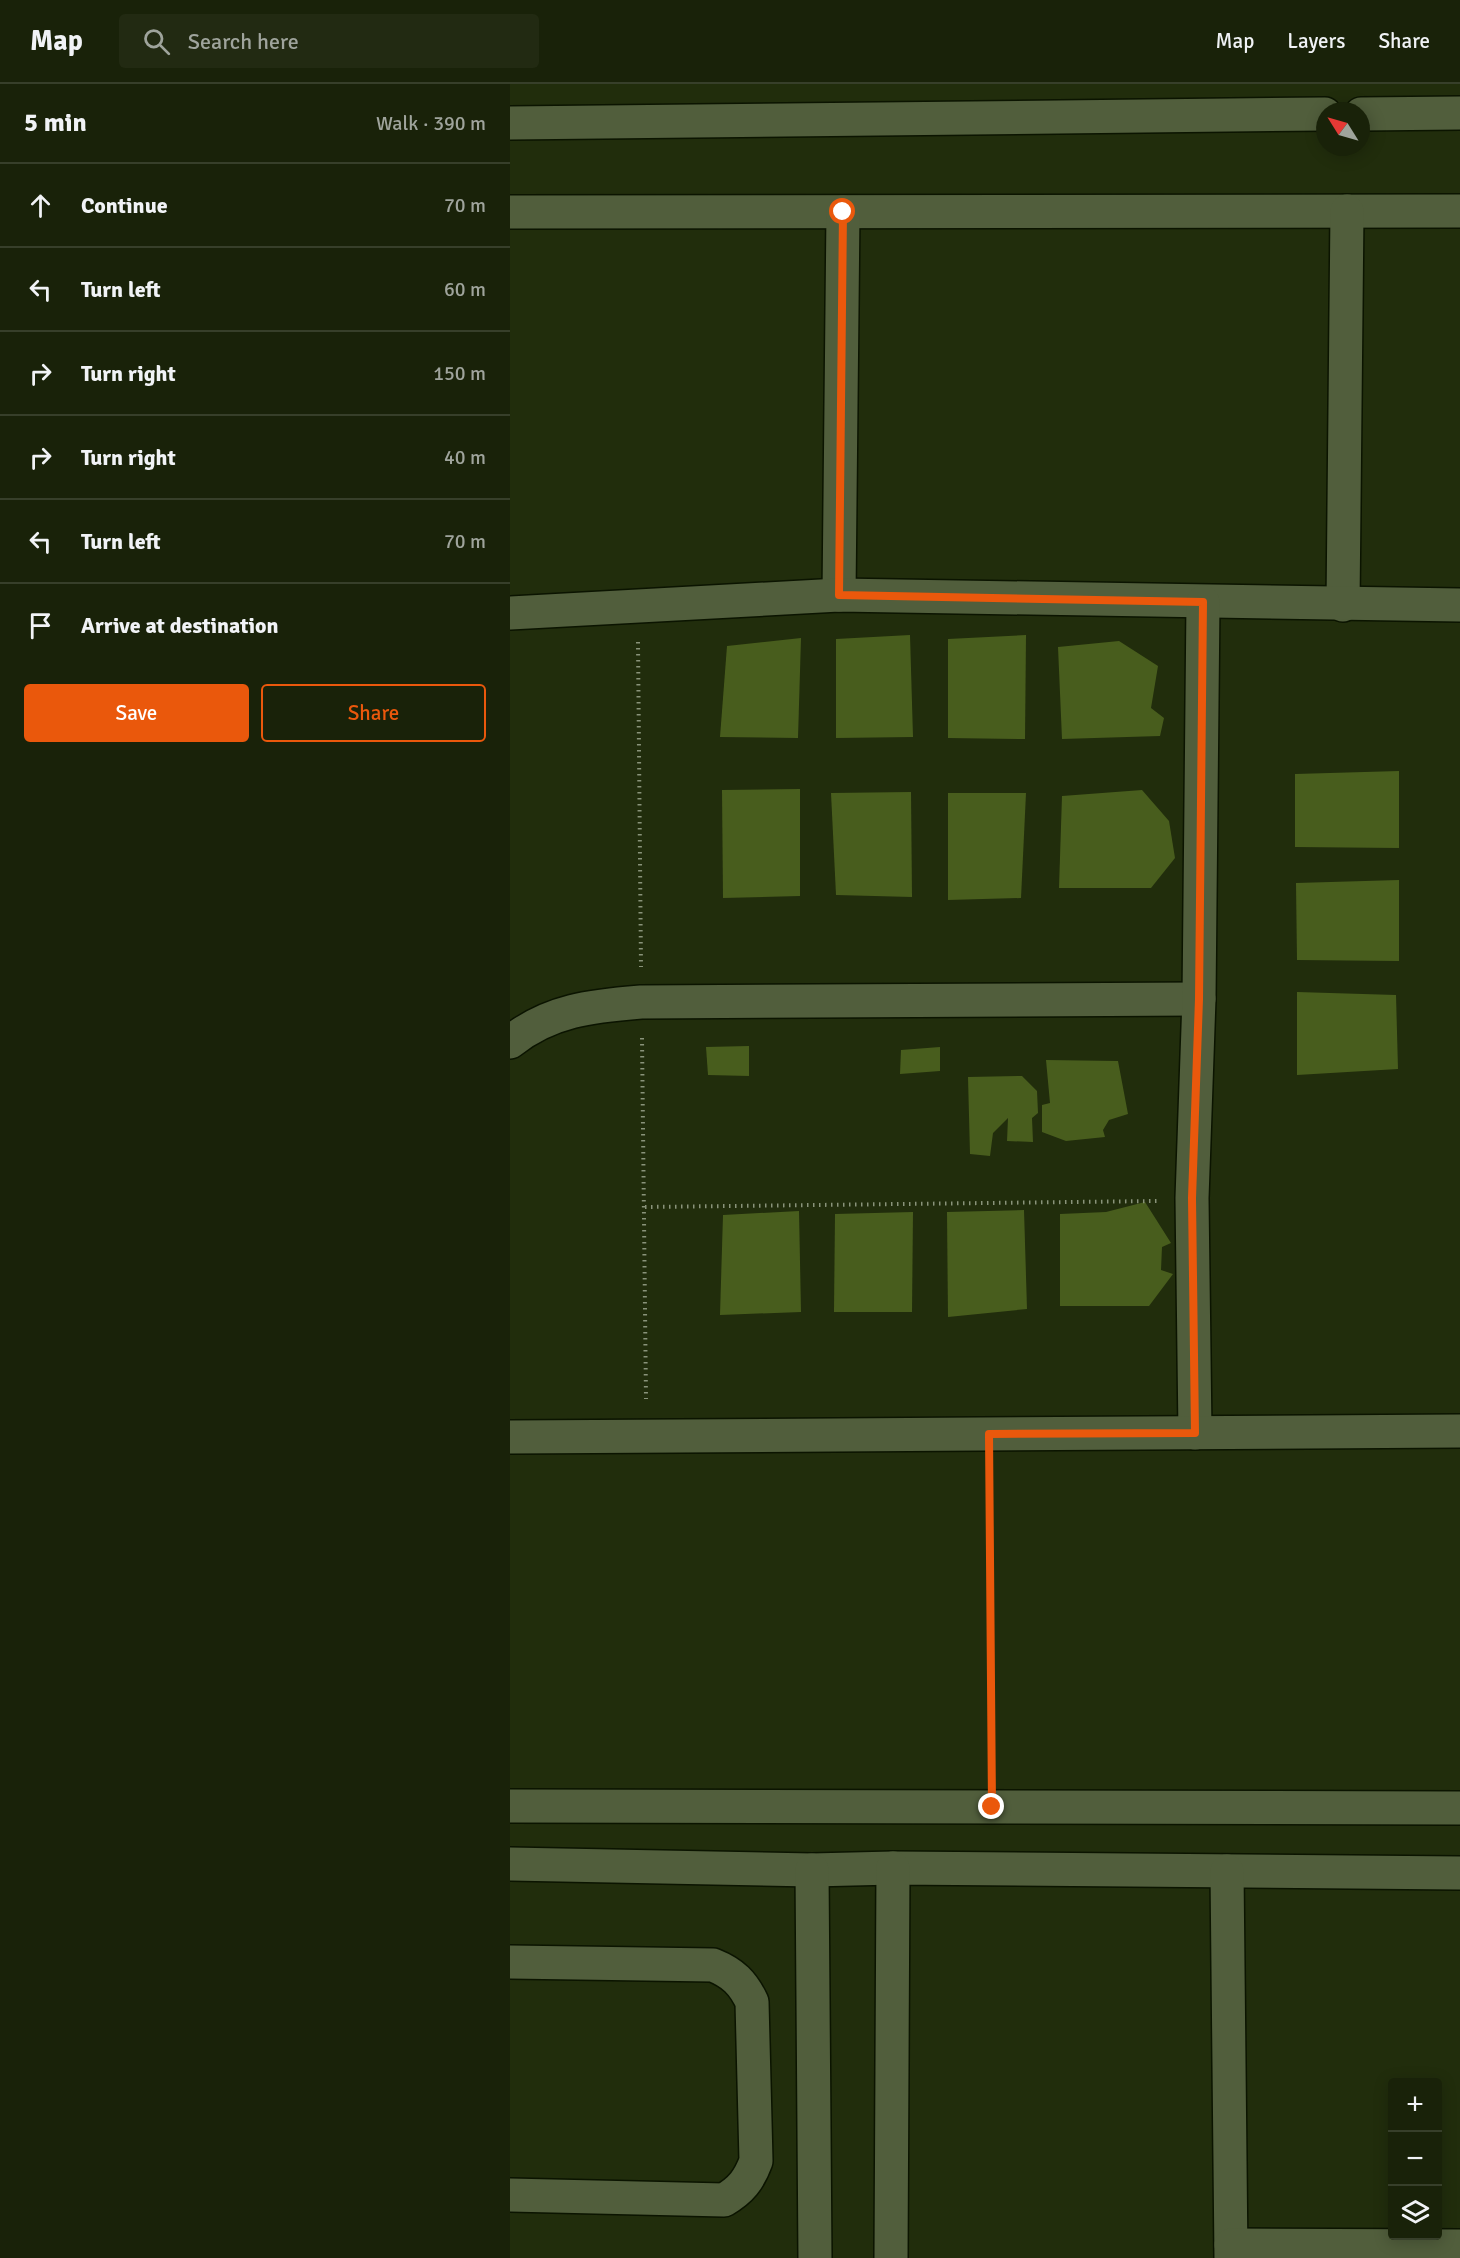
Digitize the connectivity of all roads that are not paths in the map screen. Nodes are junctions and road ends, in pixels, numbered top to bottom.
1 (1460, 113) edge
2 (1316, 114) edge
3 (1370, 114) edge
4 (510, 123) edge
5 (1347, 211) junction
6 (1460, 211) edge
7 (510, 212) edge
8 (843, 212) junction
9 (839, 595) junction
10 (1203, 602) junction
11 (1343, 605) junction
12 (1460, 605) edge
13 (510, 613) edge
14 (1199, 999) junction
15 (510, 1042) edge
16 (1460, 1431) edge
17 (1195, 1433) junction
18 (510, 1437) edge
19 (510, 1806) edge
20 (1460, 1808) edge
21 (510, 1864) edge
22 (893, 1868) junction
23 (812, 1870) junction
24 (1227, 1871) junction
25 (1460, 1873) edge
26 (510, 1962) edge
27 (510, 2195) edge
28 (1460, 2246) edge
29 (1231, 2251) edge
30 (815, 2258) edge
31 (891, 2258) edge

1 - 3 street
2 - 4 street
5 - 6 street
5 - 8 street
5 - 11 street
7 - 8 street
8 - 9 street
9 - 10 street
9 - 13 street
10 - 11 street
10 - 14 street
11 - 12 street
14 - 15 street
14 - 17 street
16 - 17 street
17 - 18 street
19 - 20 street
21 - 23 street
22 - 23 street
22 - 24 street
22 - 31 street
23 - 30 street
24 - 25 street
24 - 29 street
26 - 27 street
28 - 29 street

